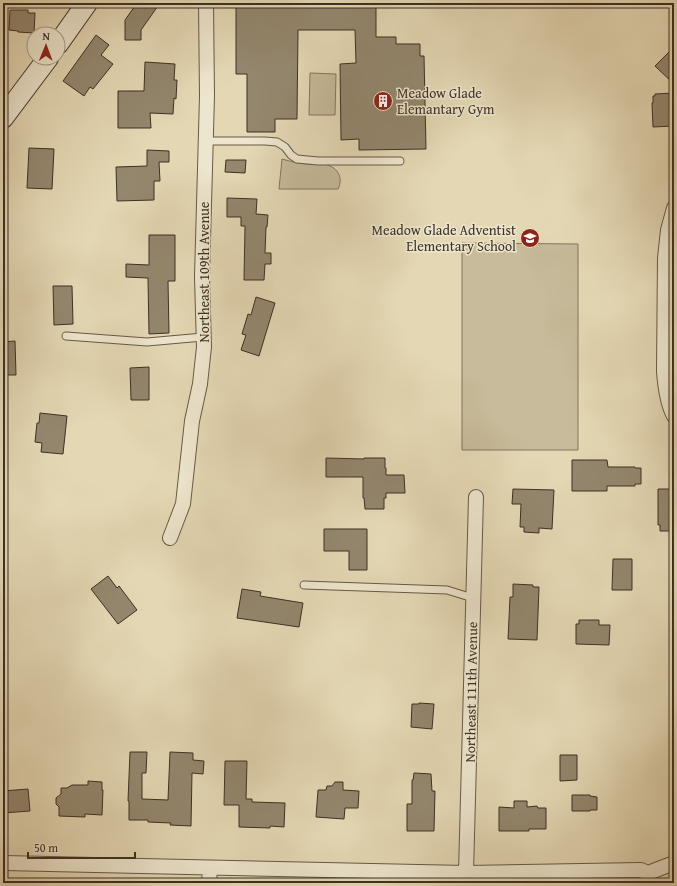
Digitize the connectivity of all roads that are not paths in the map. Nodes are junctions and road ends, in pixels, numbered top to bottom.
1 (87, 3) edge
2 (206, 3) edge
3 (66, 33) edge
4 (42, 66) edge
5 (3, 118) edge
6 (206, 141) junction
7 (400, 161) dead end
8 (674, 208) edge
9 (66, 336) dead end
10 (203, 338) junction
11 (674, 416) edge
12 (476, 497) dead end
13 (170, 538) dead end
14 (304, 585) dead end
15 (473, 598) junction
16 (3, 863) edge
17 (674, 863) edge
18 (210, 868) junction
19 (466, 873) junction
20 (650, 878) edge
21 (209, 883) edge
22 (455, 883) edge

1 - 3 street
2 - 6 street, Northeast 109th Avenue
4 - 5 street
6 - 7 lane
6 - 10 street, Northeast 109th Avenue
8 - 11 street
9 - 10 lane
10 - 13 street, Northeast 109th Avenue
12 - 15 street, Northeast 111th Avenue
14 - 15 lane
15 - 19 street, Northeast 111th Avenue
16 - 18 street
17 - 20 street
18 - 19 street
18 - 21 street
19 - 20 street
19 - 22 street

